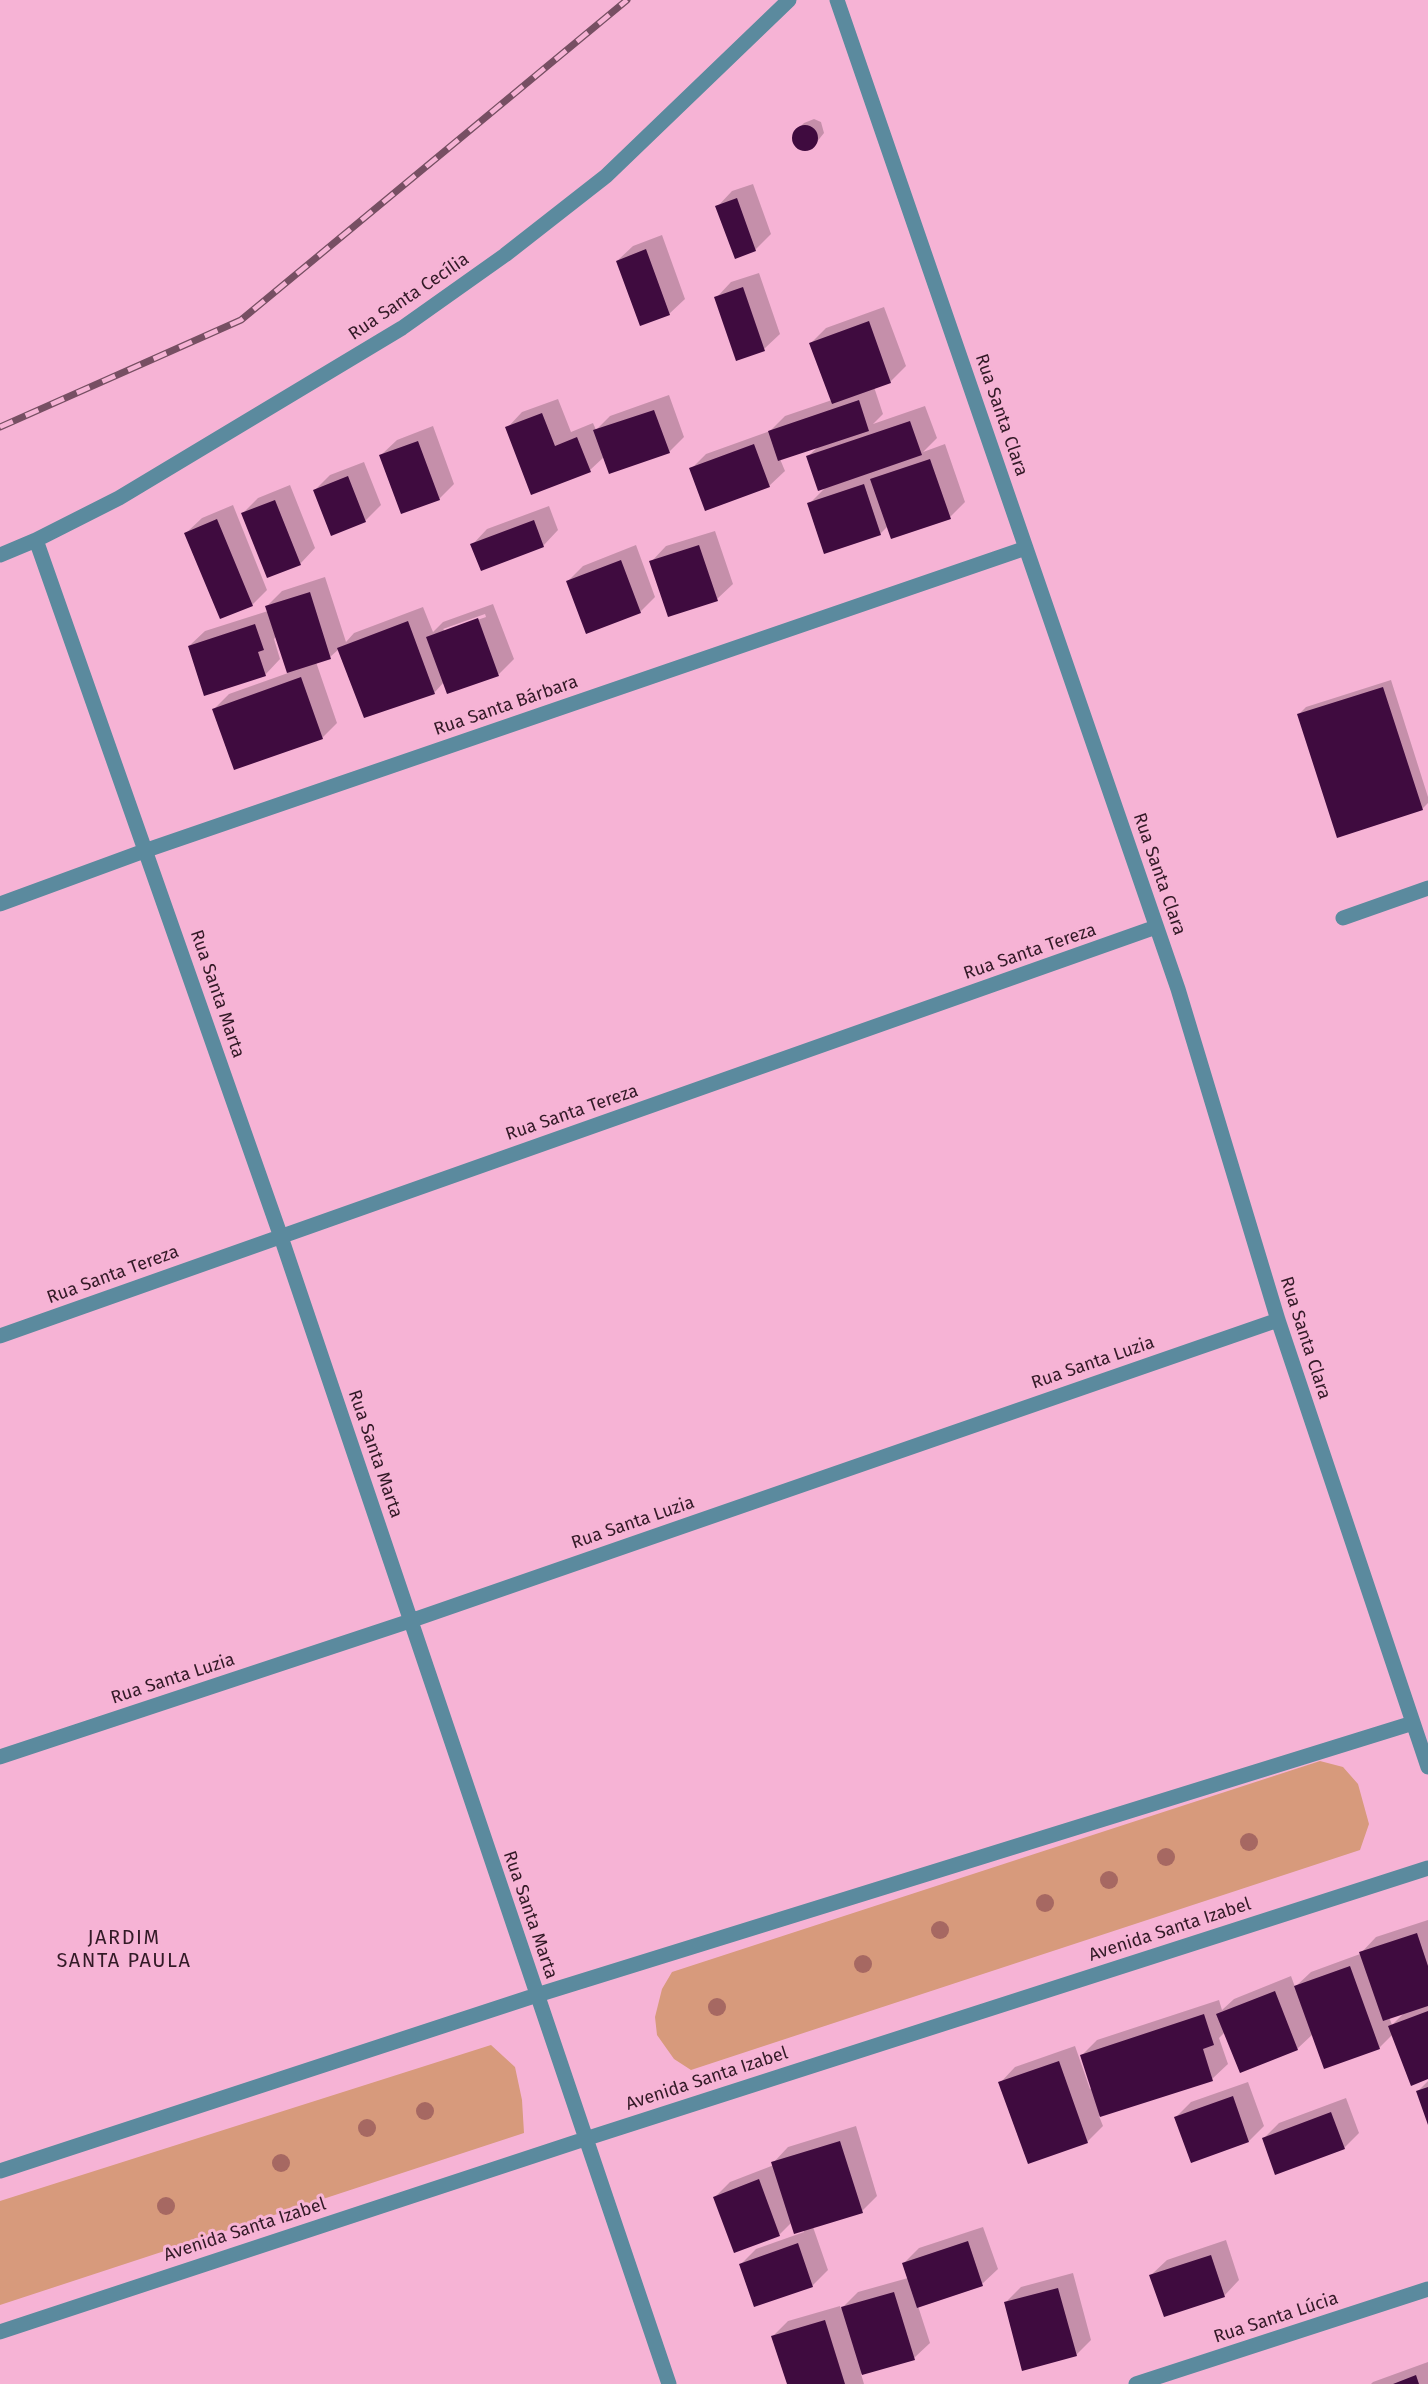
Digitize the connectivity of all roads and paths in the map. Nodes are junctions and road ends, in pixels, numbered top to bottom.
1 (789, 0) edge
2 (837, 0) edge
3 (36, 540) junction
4 (1026, 548) junction
5 (0, 555) edge
6 (147, 850) junction
7 (1428, 888) edge
8 (0, 904) edge
9 (1343, 918) dead end
10 (1156, 927) junction
11 (281, 1237) junction
12 (1278, 1320) junction
13 (0, 1336) edge
14 (410, 1621) junction
15 (1413, 1723) junction
16 (0, 1757) edge
17 (1428, 1767) edge
18 (1428, 1868) edge
19 (537, 1995) junction
20 (585, 2139) junction
21 (0, 2171) edge
22 (1428, 2289) edge
23 (0, 2332) edge
24 (669, 2384) edge
25 (1136, 2384) edge

1 - 3 street, Rua Santa Cecília
2 - 4 street, Rua Santa Clara
3 - 5 street, Rua Santa Cecília
3 - 6 street, Rua Santa Marta
4 - 6 street, Rua Santa Bárbara
4 - 10 street, Rua Santa Clara
6 - 8 street, Rua Santa Bárbara
6 - 11 street, Rua Santa Marta
7 - 9 street
10 - 11 street, Rua Santa Tereza
10 - 12 street, Rua Santa Clara
11 - 13 street, Rua Santa Tereza
11 - 14 street, Rua Santa Marta
12 - 14 street, Rua Santa Luzia
12 - 15 street, Rua Santa Clara
14 - 16 street, Rua Santa Luzia
14 - 19 street, Rua Santa Marta
15 - 17 street, Rua Santa Clara
15 - 19 street
18 - 20 street, Avenida Santa Izabel
19 - 20 street, Rua Santa Marta
19 - 21 street
20 - 23 street, Avenida Santa Izabel
20 - 24 street, Rua Santa Marta
22 - 25 street, Rua Santa Lúcia

